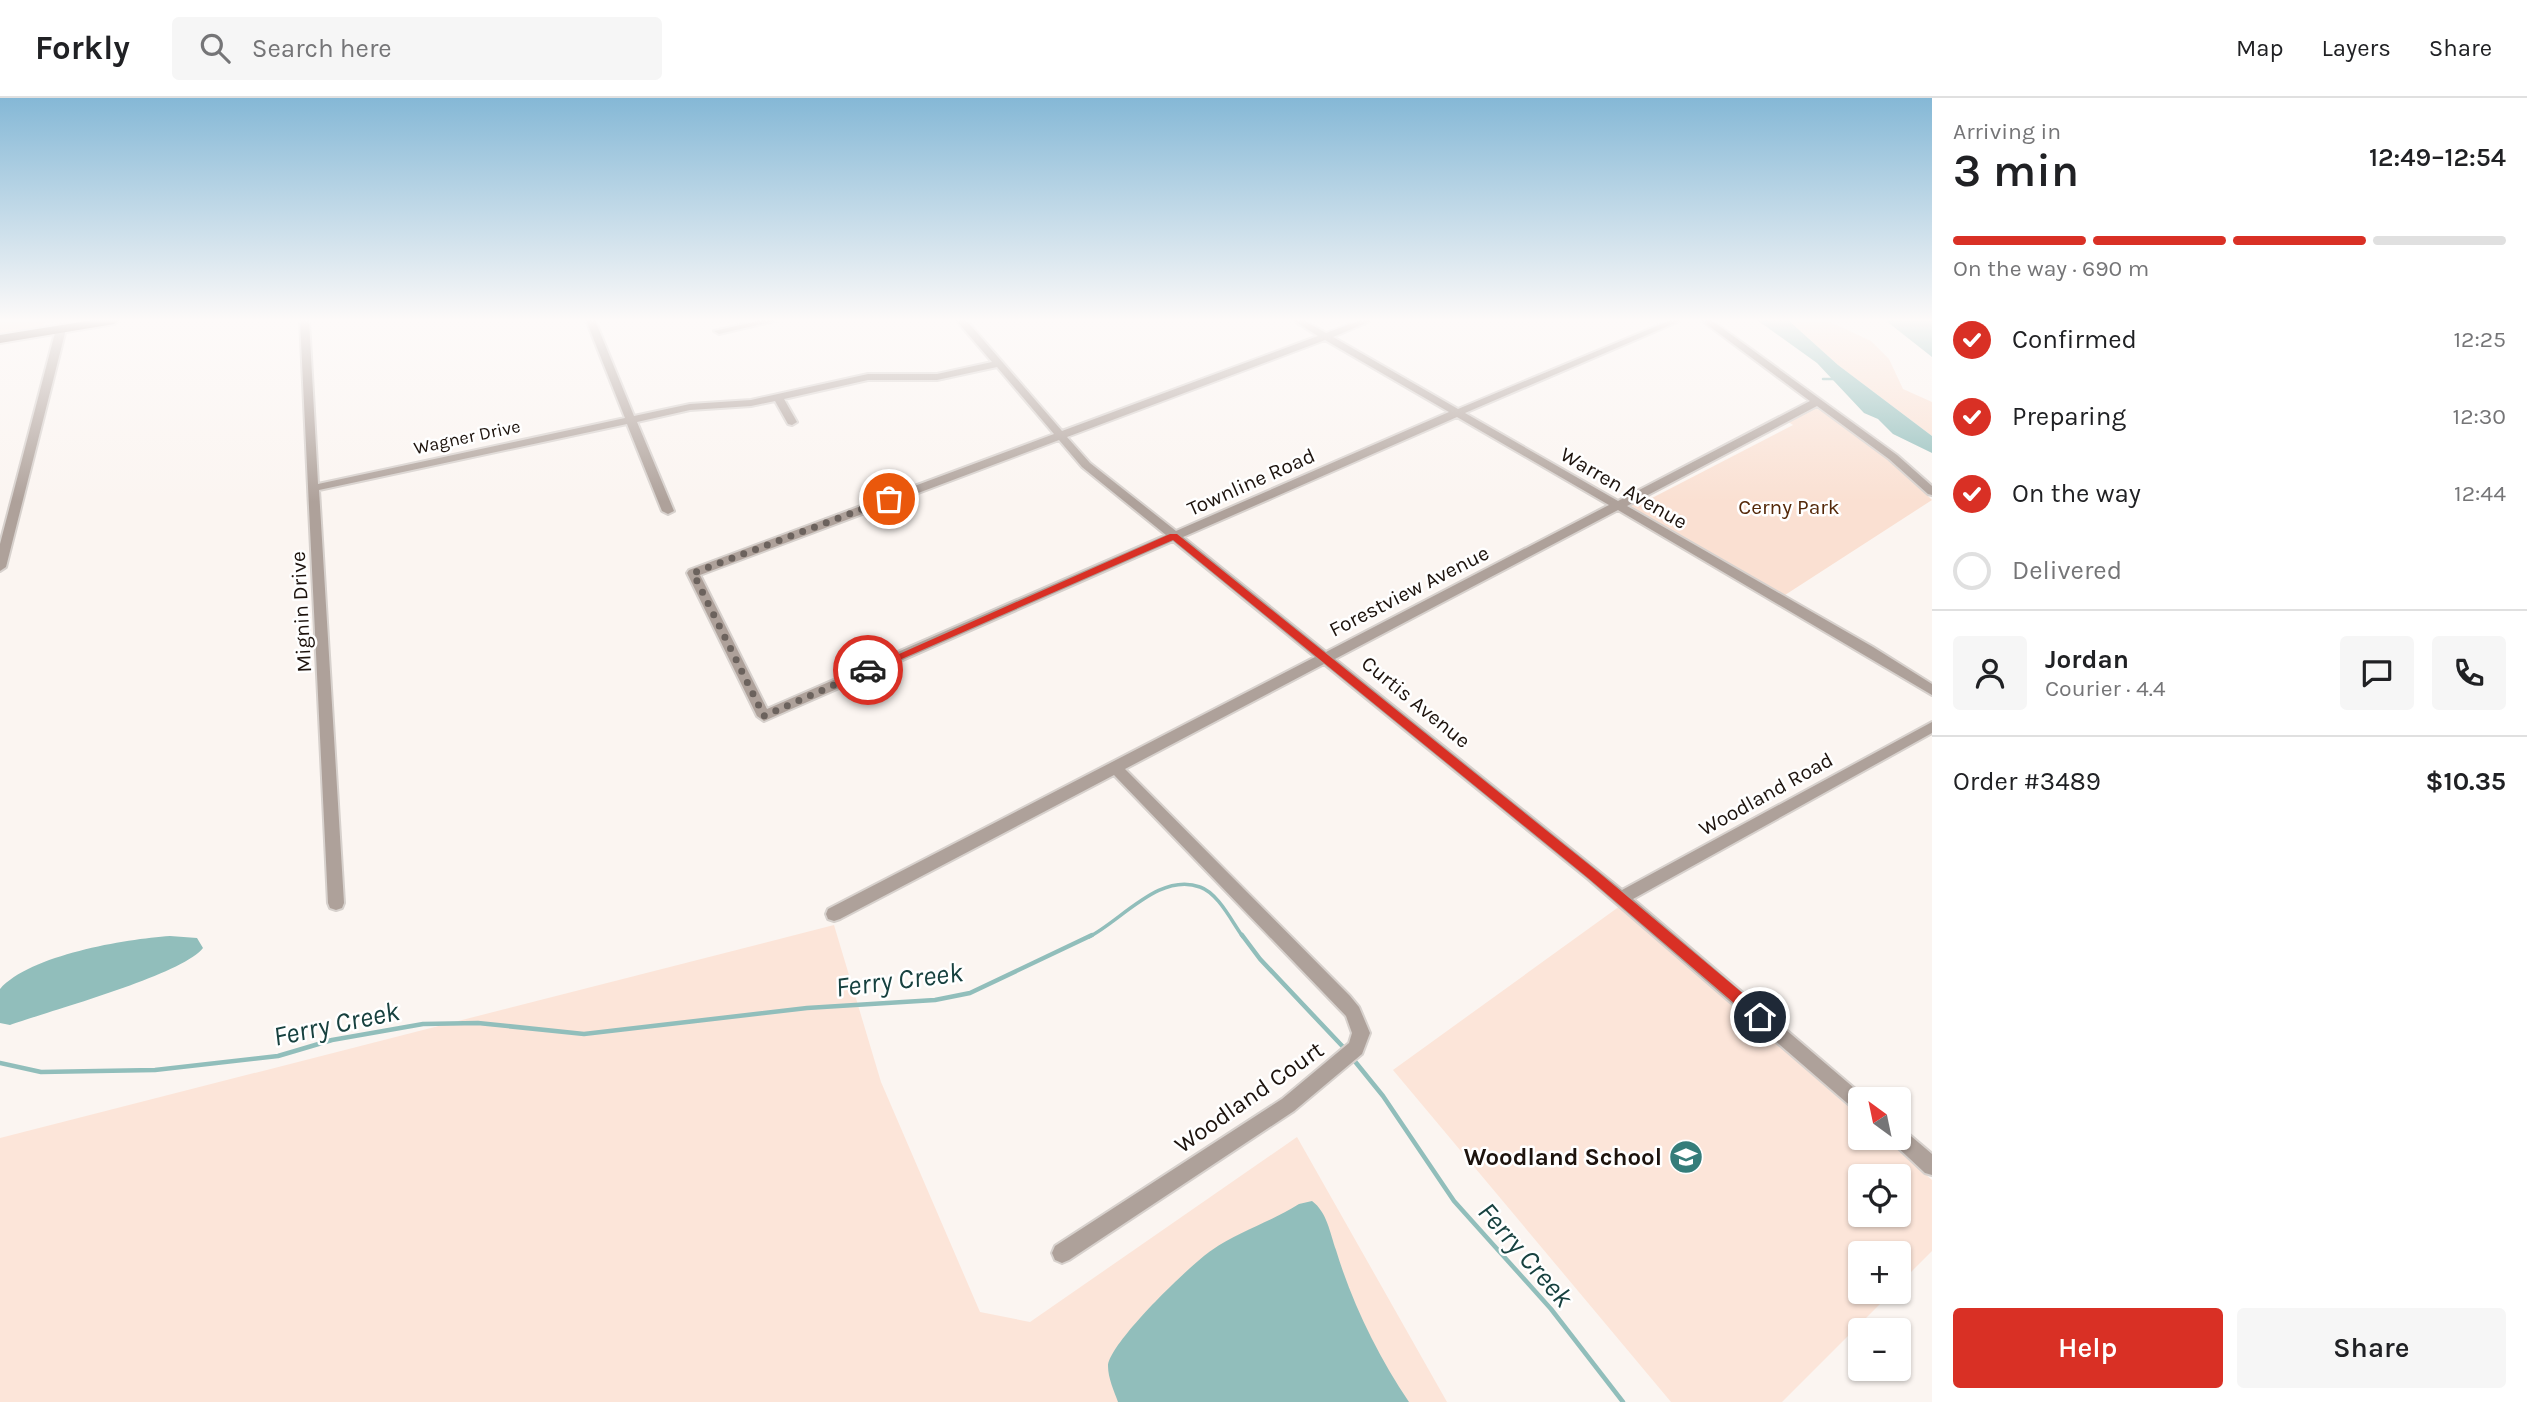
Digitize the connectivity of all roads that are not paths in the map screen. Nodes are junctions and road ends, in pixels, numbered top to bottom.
1 (48, 381) edge
2 (307, 381) edge
3 (615, 381) edge
4 (851, 381) edge
5 (1013, 381) edge
6 (1206, 381) edge
7 (1401, 381) edge
8 (1533, 381) edge
9 (1788, 381) edge
10 (778, 397) junction
11 (1816, 402) junction
12 (1457, 413) junction
13 (631, 419) junction
14 (792, 422) dead end
15 (1060, 435) junction
16 (313, 488) junction
17 (1932, 492) edge
18 (1618, 507) junction
19 (668, 512) dead end
20 (1174, 536) junction
21 (0, 567) edge
22 (1325, 657) junction
23 (1932, 690) edge
24 (1932, 727) edge
25 (1115, 767) junction
26 (1621, 898) junction
27 (336, 903) dead end
28 (834, 914) dead end
29 (1848, 1093) edge
30 (1911, 1148) edge
31 (1932, 1166) edge
32 (1062, 1253) dead end

1 - 21 street
2 - 16 street, Mignin Drive
3 - 13 street
4 - 10 street, Wagner Drive
5 - 15 street, Curtis Avenue
6 - 15 street
7 - 12 street, Warren Avenue
8 - 12 street, Townline Road
9 - 11 street
10 - 13 street, Wagner Drive
10 - 14 street
11 - 17 street
11 - 18 street, Forestview Avenue
12 - 18 street, Warren Avenue
12 - 20 street, Townline Road
13 - 16 street, Wagner Drive
13 - 19 street
15 - 20 street, Curtis Avenue
15 - 20 street, Townline Road
16 - 27 street, Mignin Drive
18 - 22 street, Forestview Avenue
18 - 23 street, Warren Avenue
20 - 22 street, Curtis Avenue
22 - 25 street, Forestview Avenue
22 - 26 street, Curtis Avenue
24 - 26 street, Woodland Road
25 - 28 street, Forestview Avenue
25 - 32 street, Woodland Court
26 - 29 street, Curtis Avenue
30 - 31 street

